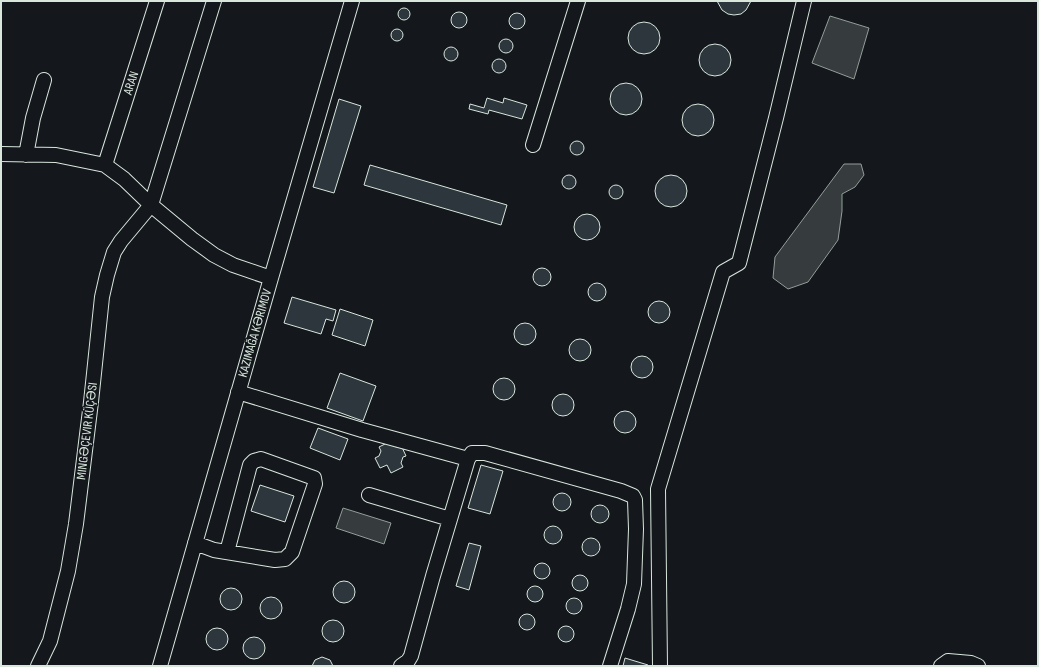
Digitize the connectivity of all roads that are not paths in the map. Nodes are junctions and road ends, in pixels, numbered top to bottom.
1 (157, 1) edge
2 (214, 1) edge
3 (352, 1) edge
4 (578, 1) edge
5 (804, 1) edge
6 (44, 80) dead end
7 (533, 145) dead end
8 (1, 154) edge
9 (26, 155) junction
10 (104, 165) junction
11 (151, 205) junction
12 (270, 278) junction
13 (238, 392) junction
14 (468, 459) junction
15 (369, 495) dead end
16 (450, 519) junction
17 (195, 543) junction
18 (227, 552) junction
19 (38, 666) edge
20 (160, 666) edge
21 (401, 666) edge
22 (610, 666) edge
23 (660, 666) edge
24 (940, 666) edge
25 (978, 666) edge

1 - 10 street, ARAN
2 - 11 street
3 - 12 street
4 - 7 street
5 - 23 street
6 - 9 street
8 - 9 street
9 - 10 street
10 - 11 street
11 - 12 street
11 - 19 street, MINGƏÇEVIR KÜÇƏSI
12 - 13 street
13 - 14 street
13 - 17 street
14 - 16 street
14 - 22 street
15 - 16 street
16 - 21 street
17 - 18 street
17 - 20 street
18 - 18 street
24 - 25 street

